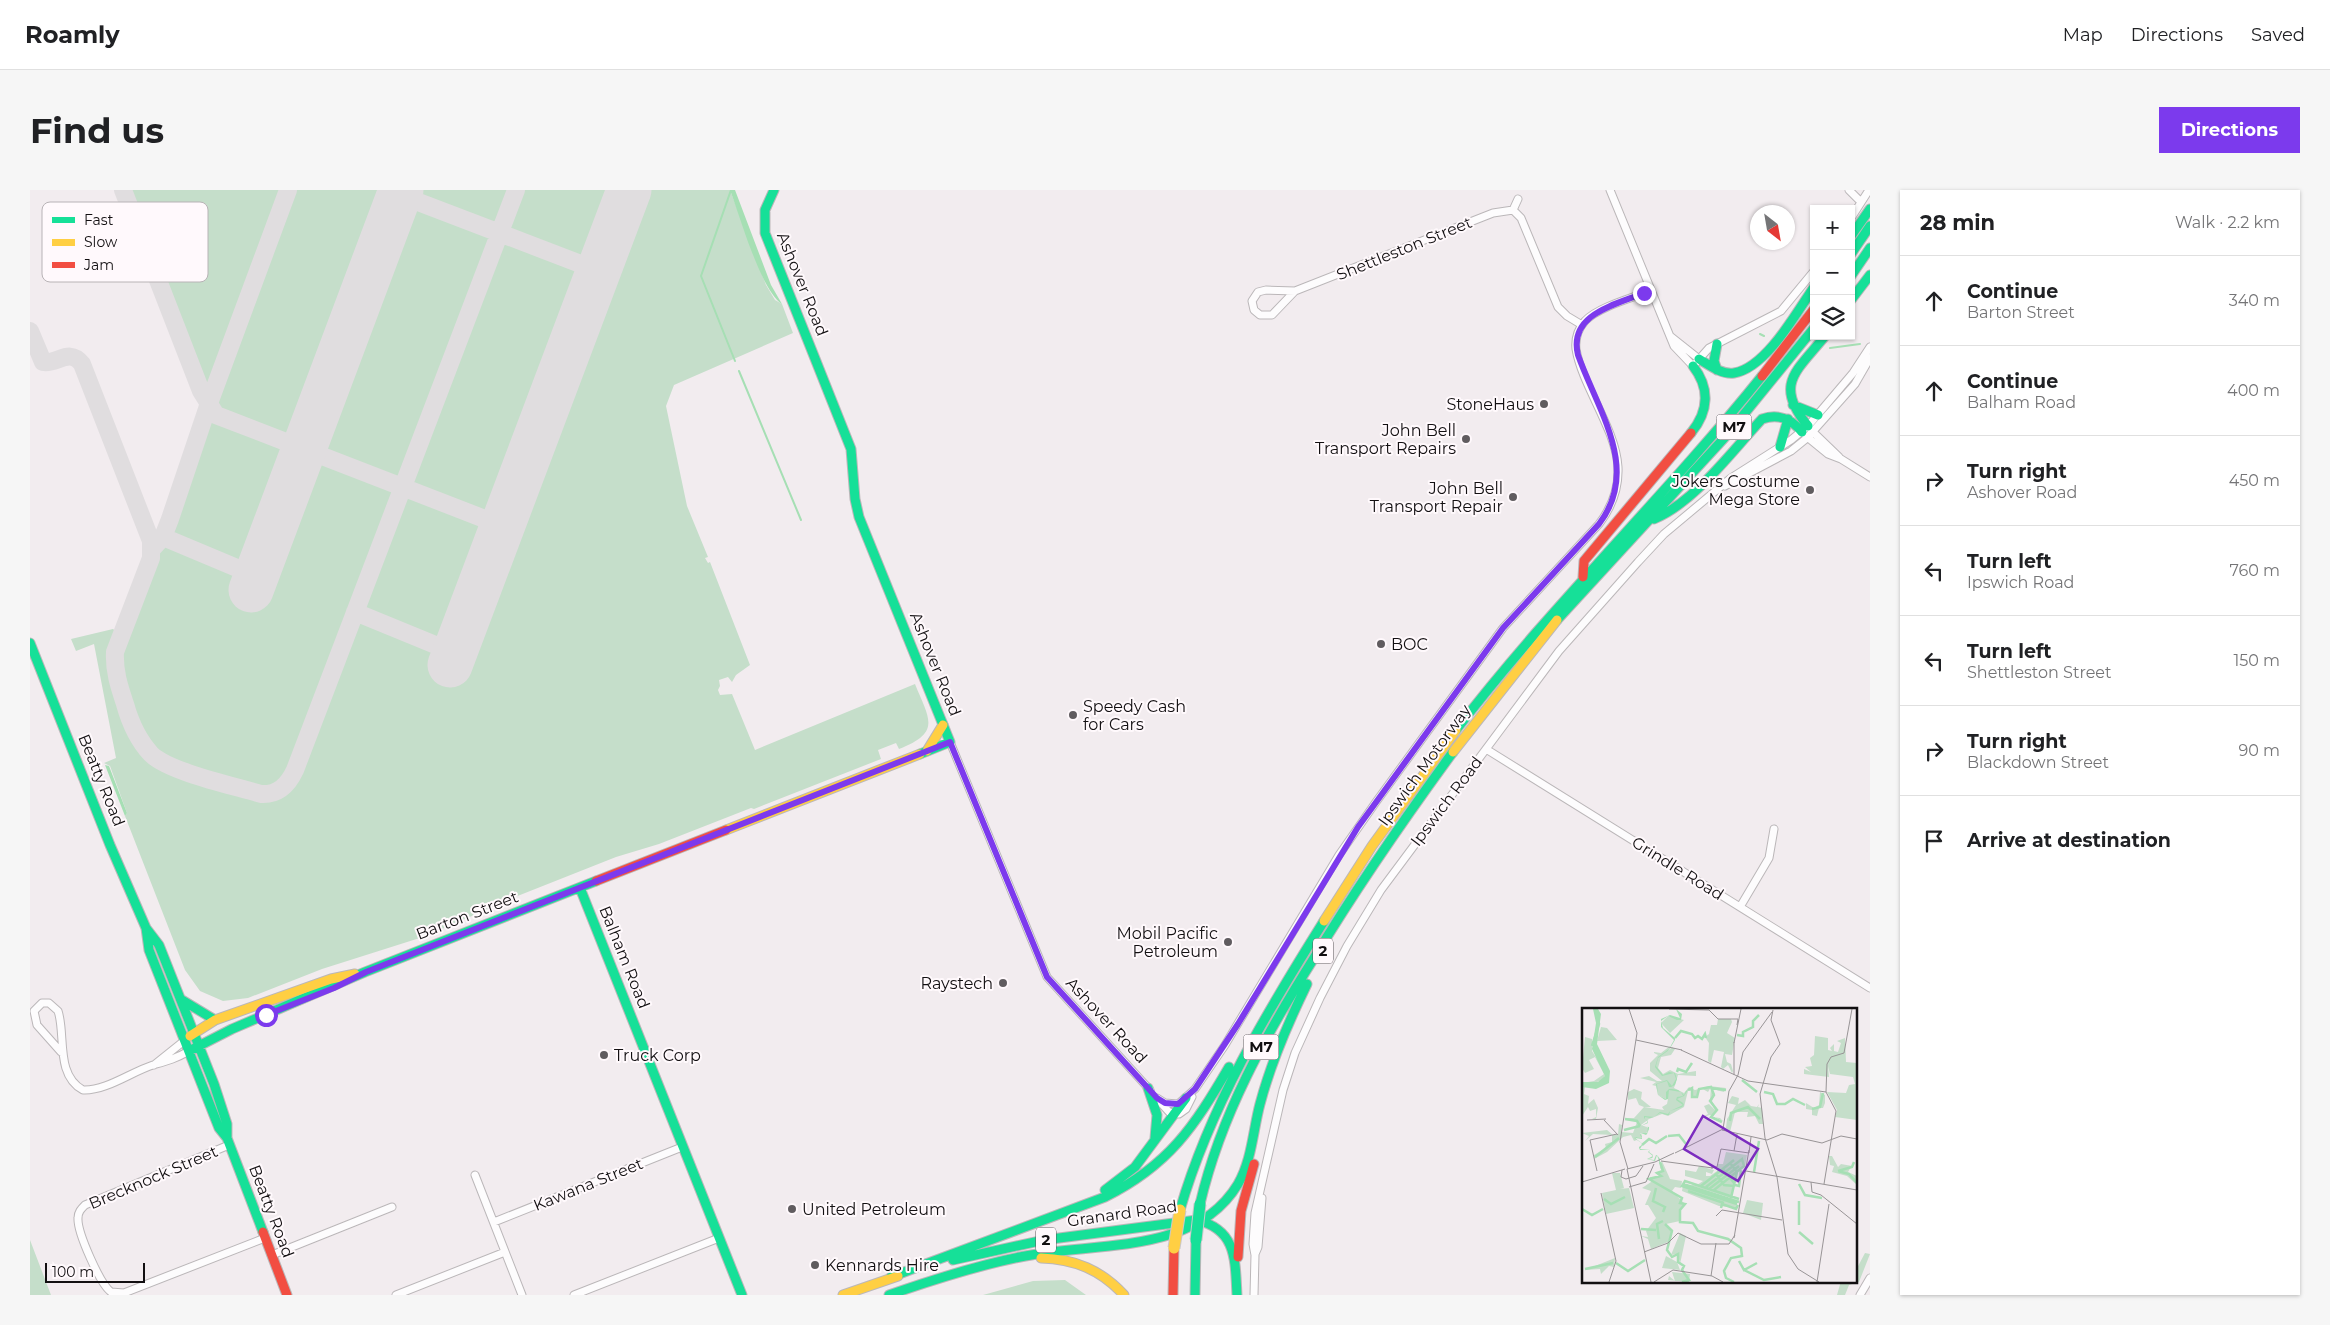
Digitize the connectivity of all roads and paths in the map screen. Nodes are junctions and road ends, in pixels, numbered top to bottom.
1 (774, 190) edge
2 (1610, 190) edge
3 (1849, 190) edge
4 (1869, 190) edge
5 (1518, 199) dead end
6 (1866, 206) edge
7 (1513, 210) junction
8 (1855, 215) edge
9 (1870, 226) edge
10 (1855, 228) edge
11 (1870, 248) edge
12 (1854, 250) edge
13 (1855, 270) edge
14 (1870, 275) edge
15 (1810, 276) edge
16 (1295, 291) junction
17 (1650, 291) junction
18 (1810, 292) edge
19 (1855, 295) edge
20 (1810, 314) edge
21 (1582, 325) junction
22 (1810, 333) edge
23 (1822, 340) edge
24 (1717, 344) junction
25 (1870, 347) edge
26 (1870, 358) edge
27 (1696, 362) junction
28 (1717, 370) junction
29 (1790, 404) junction
30 (1818, 415) junction
31 (1788, 419) junction
32 (1808, 432) junction
33 (1780, 447) junction
34 (1870, 477) edge
35 (1723, 486) junction
36 (1649, 520) junction
37 (1583, 577) junction
38 (30, 643) edge
39 (943, 725) junction
40 (950, 742) junction
41 (1486, 749) junction
42 (927, 751) junction
43 (1774, 829) dead end
44 (580, 888) junction
45 (1348, 900) junction
46 (1740, 907) junction
47 (146, 928) junction
48 (1299, 962) junction
49 (366, 972) junction
50 (1870, 988) edge
51 (182, 1000) junction
52 (215, 1020) junction
53 (194, 1032) junction
54 (199, 1045) junction
55 (186, 1046) junction
56 (61, 1052) junction
57 (154, 1065) junction
58 (1267, 1080) junction
59 (1148, 1088) junction
60 (1195, 1089) junction
61 (1157, 1098) junction
62 (1186, 1098) junction
63 (1174, 1114) junction
64 (228, 1142) junction
65 (1152, 1145) junction
66 (682, 1147) junction
67 (1263, 1174) junction
68 (475, 1175) dead end
69 (392, 1207) dead end
70 (1256, 1207) junction
71 (1201, 1220) junction
72 (494, 1222) junction
73 (1240, 1224) junction
74 (265, 1238) junction
75 (719, 1238) junction
76 (981, 1243) junction
77 (505, 1252) junction
78 (1255, 1254) junction
79 (272, 1255) junction
80 (1236, 1262) junction
81 (994, 1264) junction
82 (892, 1277) junction
83 (1870, 1278) edge
84 (287, 1295) edge
85 (396, 1295) edge
86 (522, 1295) edge
87 (574, 1295) edge
88 (742, 1295) edge
89 (843, 1295) edge
90 (889, 1295) edge
91 (1124, 1295) edge
92 (1173, 1295) edge
93 (1195, 1295) edge
94 (1236, 1295) edge
95 (1254, 1295) edge
96 (1860, 1295) edge

1 - 39 main road, Ashover Road
2 - 17 street
3 - 6 street
4 - 6 street
5 - 7 street
6 - 8 street
6 - 10 main road
7 - 16 street, Shettleston Street
7 - 21 street
9 - 12 main road
11 - 13 main road
14 - 19 main road
15 - 24 street
16 - 16 street, Shettleston Street
17 - 21 street
17 - 27 street
18 - 28 main road
20 - 37 main road, Ipswich Motorway / M7
21 - 60 street
22 - 36 main road, Ipswich Motorway / M7
23 - 29 main road
24 - 27 street
24 - 28 main road
25 - 30 street, Ipswich Road
26 - 32 street, Ipswich Road
27 - 28 main road
27 - 37 main road
29 - 30 main road
29 - 32 main road
30 - 32 street, Ipswich Road
31 - 32 main road
31 - 33 main road
31 - 36 main road
32 - 33 street, Ipswich Road
32 - 34 street
32 - 35 street, Ipswich Road
33 - 35 street, Ipswich Road
35 - 41 street, Ipswich Road
36 - 45 main road, Ipswich Motorway / M7
37 - 48 main road, Ipswich Motorway / M7
38 - 47 main road, Beatty Road
39 - 40 main road, Ashover Road
39 - 42 main road
40 - 42 main road
40 - 59 street, Ashover Road
41 - 46 street, Grindle Road
41 - 67 street, Ipswich Road
42 - 44 main road
43 - 46 street
44 - 49 main road, Barton Street
44 - 66 main road, Balham Road
45 - 58 main road, Granard Road / 2
45 - 93 main road, Ipswich Motorway / M7, bridge
46 - 50 street, Grindle Road
47 - 51 main road, Beatty Road
47 - 55 main road, Beatty Road
48 - 76 main road
48 - 92 main road, Ipswich Motorway / M7, bridge
49 - 52 main road, Barton Street
49 - 54 main road, Barton Street
51 - 52 main road
51 - 53 main road, Beatty Road
52 - 53 main road, Barton Street
53 - 54 main road, Beatty Road
53 - 55 main road, Barton Street
54 - 55 main road, Barton Street
54 - 64 main road, Beatty Road
55 - 57 street
55 - 57 street
55 - 64 main road, Beatty Road
56 - 56 street
56 - 57 street
58 - 71 main road, Granard Road / 2
58 - 73 main road
59 - 61 street, Ashover Road
59 - 65 main road
60 - 62 street
60 - 63 street
61 - 62 street
61 - 63 street, Ashover Road
62 - 63 main road
63 - 65 main road
64 - 74 main road, Beatty Road
64 - 74 street, Brecknock Street
65 - 76 main road
66 - 72 street, Kawana Street
66 - 75 main road, Balham Road
67 - 70 street, Ipswich Road
67 - 78 street, Ipswich Road
68 - 72 street
69 - 79 street
70 - 73 street
70 - 78 street, Ipswich Road
71 - 73 main road
71 - 80 main road
71 - 81 main road, Granard Road / 2
71 - 82 main road, Granard Road / 2
72 - 77 street
73 - 80 main road
74 - 79 main road, Beatty Road
75 - 87 street
75 - 88 main road, Balham Road
76 - 82 main road
77 - 85 street
77 - 86 street
78 - 95 street, Ipswich Road
79 - 84 main road, Beatty Road
80 - 94 main road
81 - 90 main road, Granard Road / 2
81 - 91 main road
82 - 89 main road, Granard Road / 2
83 - 96 street

